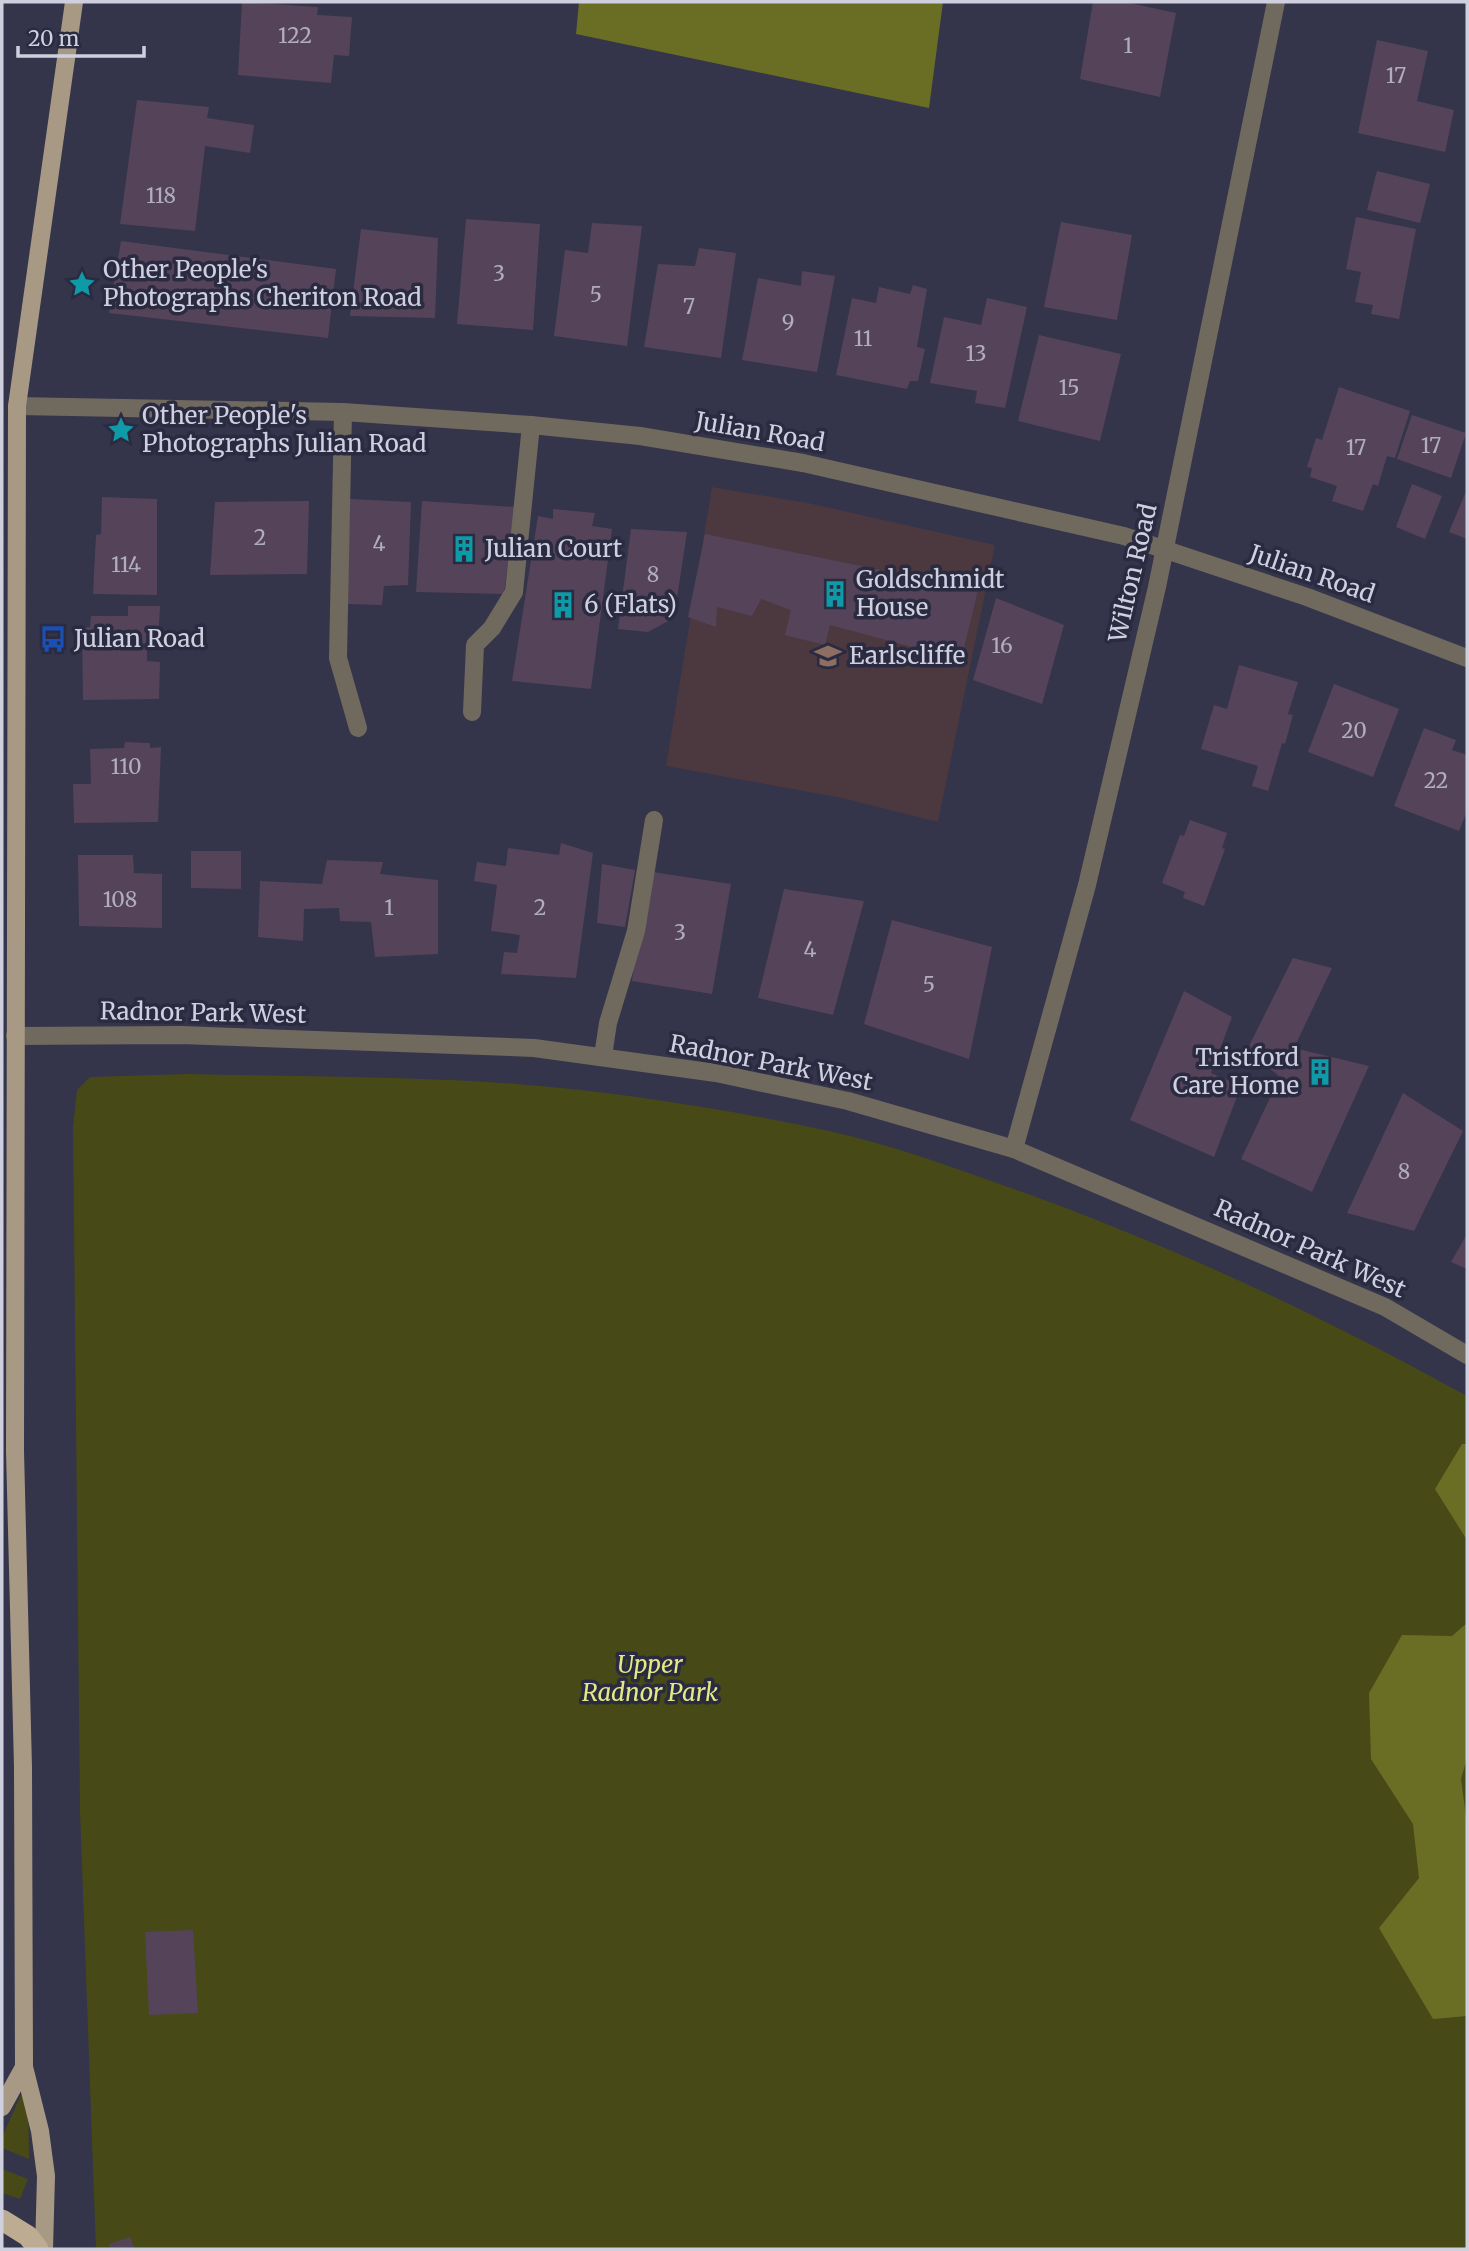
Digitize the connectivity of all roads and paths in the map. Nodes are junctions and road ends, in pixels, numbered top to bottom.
1 (74, 2) edge
2 (1276, 2) edge
3 (17, 406) junction
4 (344, 412) junction
5 (531, 425) junction
6 (1164, 550) junction
7 (1467, 658) edge
8 (472, 712) dead end
9 (358, 729) dead end
10 (654, 820) dead end
11 (15, 1037) junction
12 (603, 1056) junction
13 (1014, 1149) junction
14 (1467, 1355) edge
15 (24, 2067) junction
16 (2, 2106) edge
17 (2, 2220) edge
18 (38, 2249) edge
19 (44, 2249) edge

1 - 3 main road
2 - 6 street, Wilton Road
3 - 4 street, Julian Road
3 - 11 main road
4 - 5 street, Julian Road
4 - 9 street
5 - 6 street, Julian Road
5 - 8 street
6 - 7 street, Julian Road
6 - 13 street, Wilton Road
10 - 12 street
11 - 12 street, Radnor Park West
11 - 15 main road
12 - 13 street, Radnor Park West
13 - 14 street, Radnor Park West
15 - 16 main road
15 - 19 main road
17 - 18 highway

